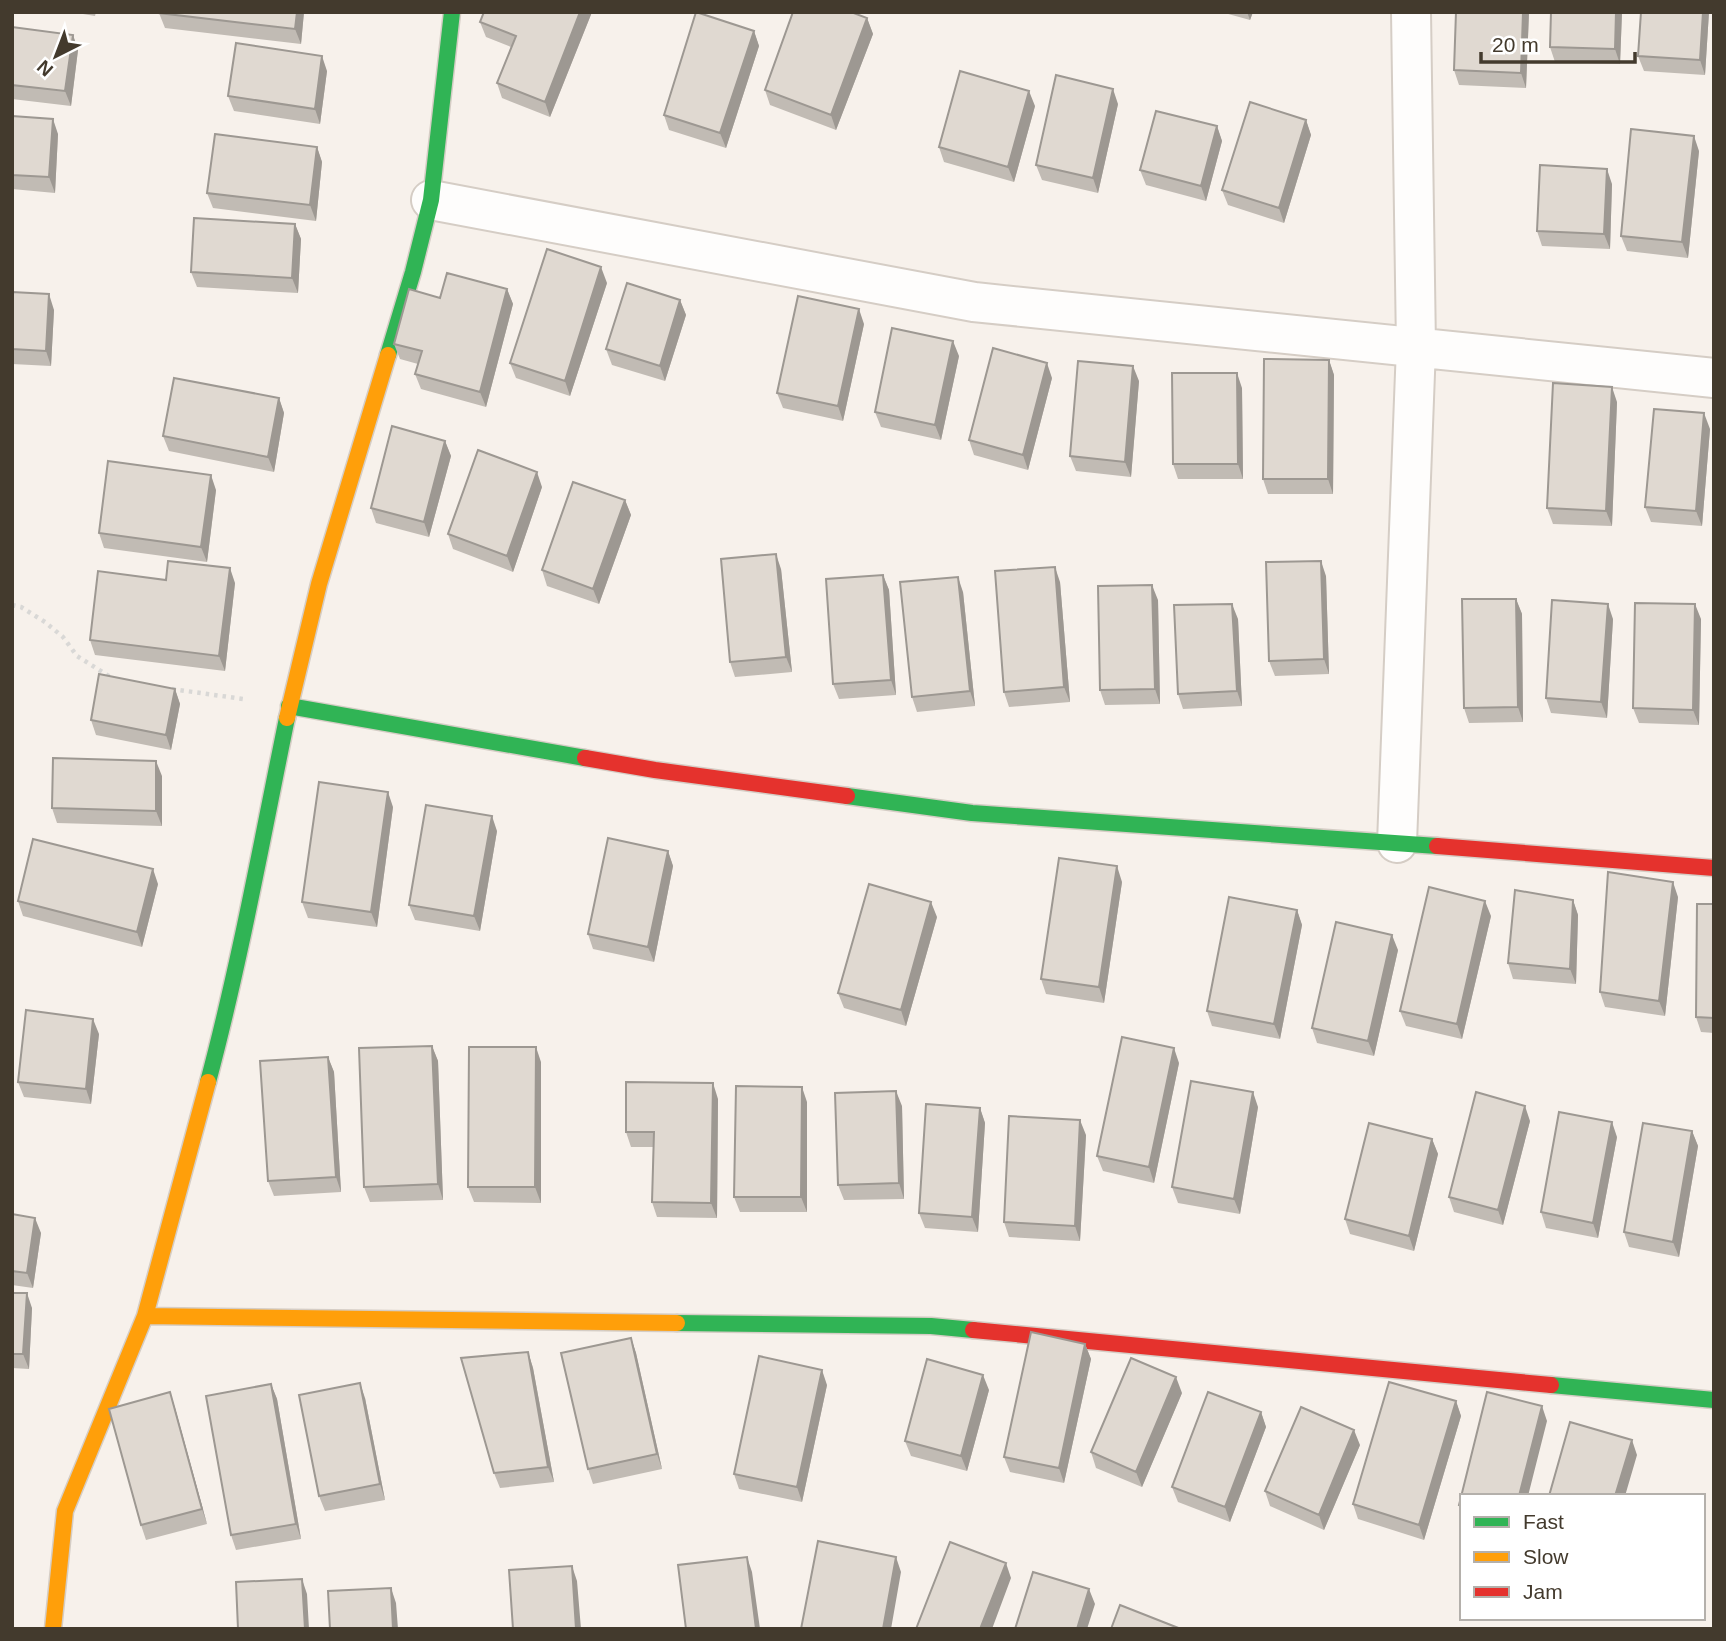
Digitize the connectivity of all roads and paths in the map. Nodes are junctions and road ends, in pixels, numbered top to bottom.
1 (452, 12) edge
2 (1411, 12) edge
3 (431, 200) junction
4 (1416, 347) junction
5 (1714, 378) edge
6 (12, 605) edge
7 (120, 682) edge
8 (172, 689) edge
9 (289, 706) junction
10 (1396, 843) junction
11 (1714, 868) edge
12 (145, 1316) junction
13 (1714, 1400) edge
14 (53, 1629) edge

1 - 3 street
2 - 4 street
3 - 4 street
3 - 9 street
4 - 5 street
4 - 10 street
6 - 7 path
8 - 9 path
9 - 10 street
9 - 12 street
10 - 11 street
12 - 13 street
12 - 14 street

